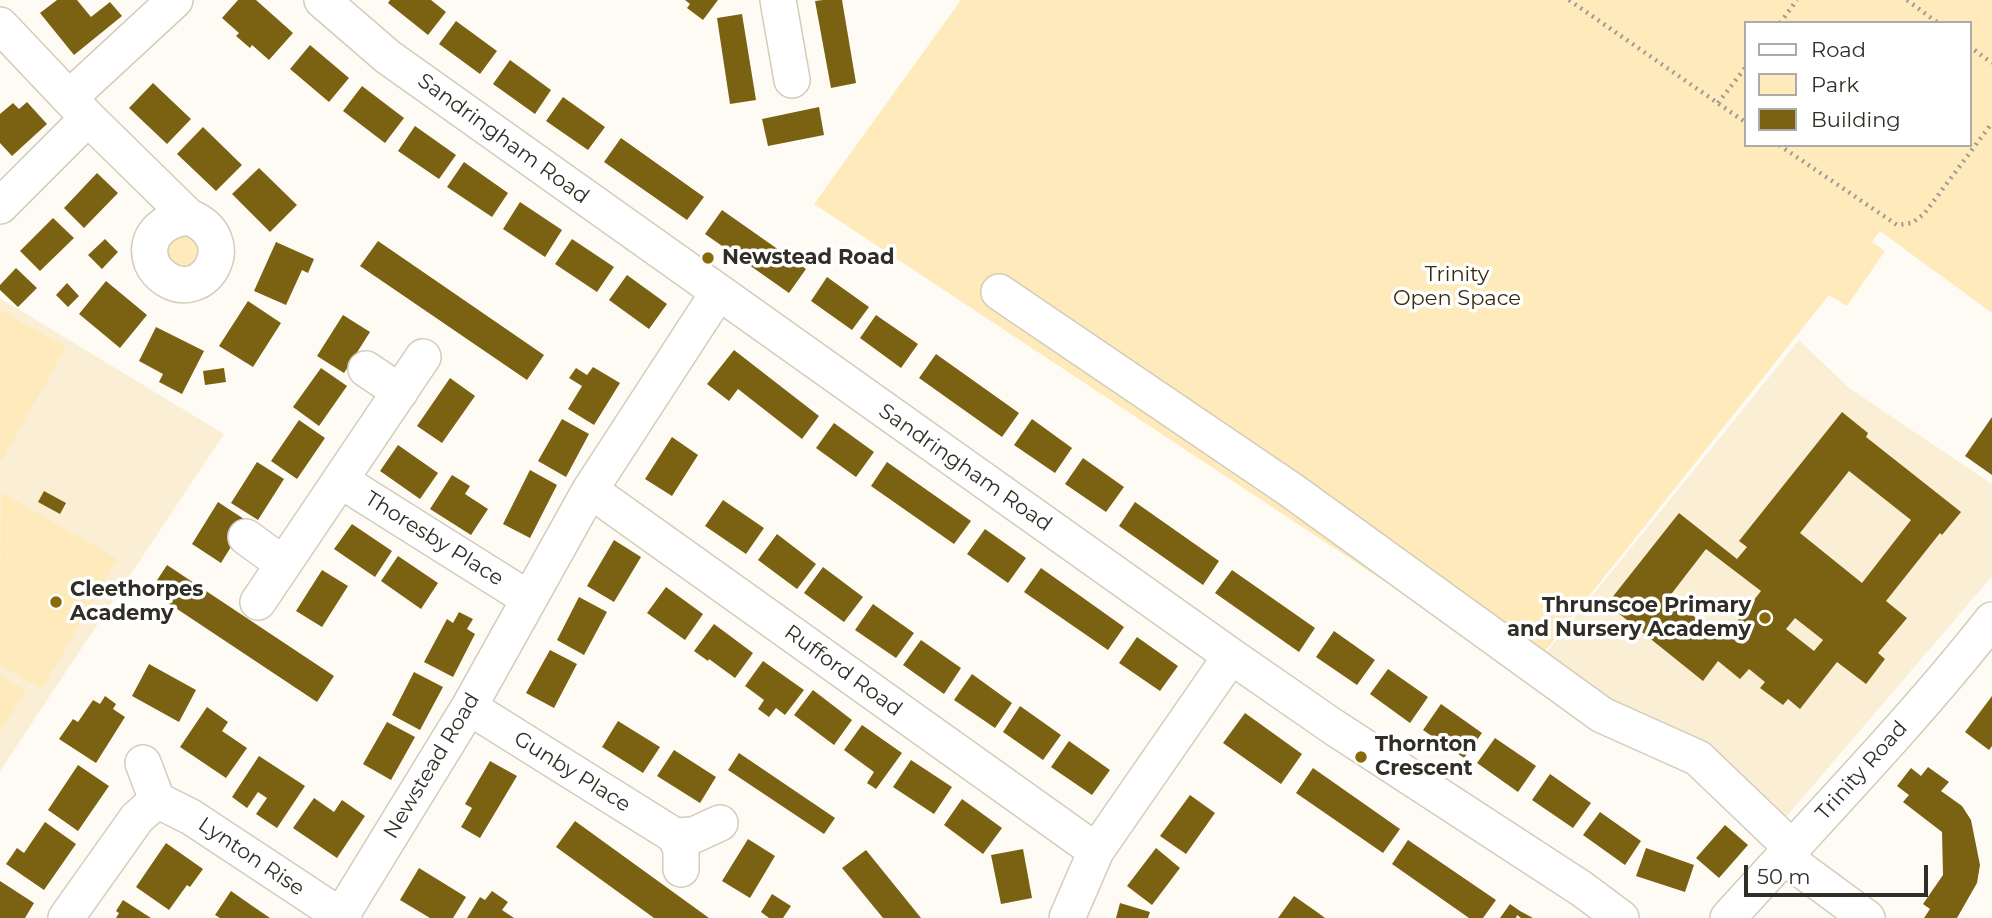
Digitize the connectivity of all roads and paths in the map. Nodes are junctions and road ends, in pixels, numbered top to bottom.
1 (175, 0) edge
2 (322, 0) edge
3 (778, 0) edge
4 (1569, 0) edge
5 (1797, 0) edge
6 (1907, 0) edge
7 (1781, 21) edge
8 (1935, 21) edge
9 (0, 25) edge
10 (1971, 47) edge
11 (1992, 63) edge
12 (1744, 69) edge
13 (792, 80) dead end
14 (1718, 103) junction
15 (78, 108) junction
16 (1744, 121) edge
17 (1992, 123) edge
18 (1782, 147) edge
19 (0, 206) edge
20 (189, 217) dead end
21 (999, 292) dead end
22 (718, 293) junction
23 (423, 357) dead end
24 (366, 369) dead end
25 (400, 392) junction
26 (340, 480) junction
27 (590, 490) junction
28 (246, 537) dead end
29 (283, 564) junction
30 (529, 599) junction
31 (258, 602) dead end
32 (1992, 620) edge
33 (1231, 656) junction
34 (469, 707) junction
35 (143, 763) dead end
36 (157, 800) junction
37 (720, 823) dead end
38 (1096, 851) junction
39 (1788, 853) junction
40 (342, 917) edge
41 (66, 918) edge
42 (1068, 918) edge
43 (1621, 918) edge
44 (1728, 918) edge
45 (1867, 918) edge

1 - 15 street
2 - 22 street, Sandringham Road
3 - 13 street
4 - 14 path
5 - 7 path
6 - 8 path
9 - 15 street
10 - 11 path
12 - 14 path
14 - 16 path
15 - 19 street
15 - 20 street
17 - 18 path
21 - 39 street
22 - 27 street, Newstead Road
22 - 33 street, Sandringham Road
23 - 25 street
24 - 25 street
25 - 26 street
26 - 29 street
26 - 30 street, Thoresby Place
27 - 30 street, Newstead Road
27 - 38 street, Rufford Road
28 - 29 street
29 - 31 street
30 - 34 street, Newstead Road
32 - 39 street, Trinity Road
33 - 38 street
33 - 43 street, Sandringham Road
34 - 37 street, Gunby Place
34 - 40 street, Newstead Road
35 - 36 street
36 - 40 street, Lynton Rise
36 - 41 street
38 - 42 street
39 - 44 street, Trinity Road
39 - 45 street

